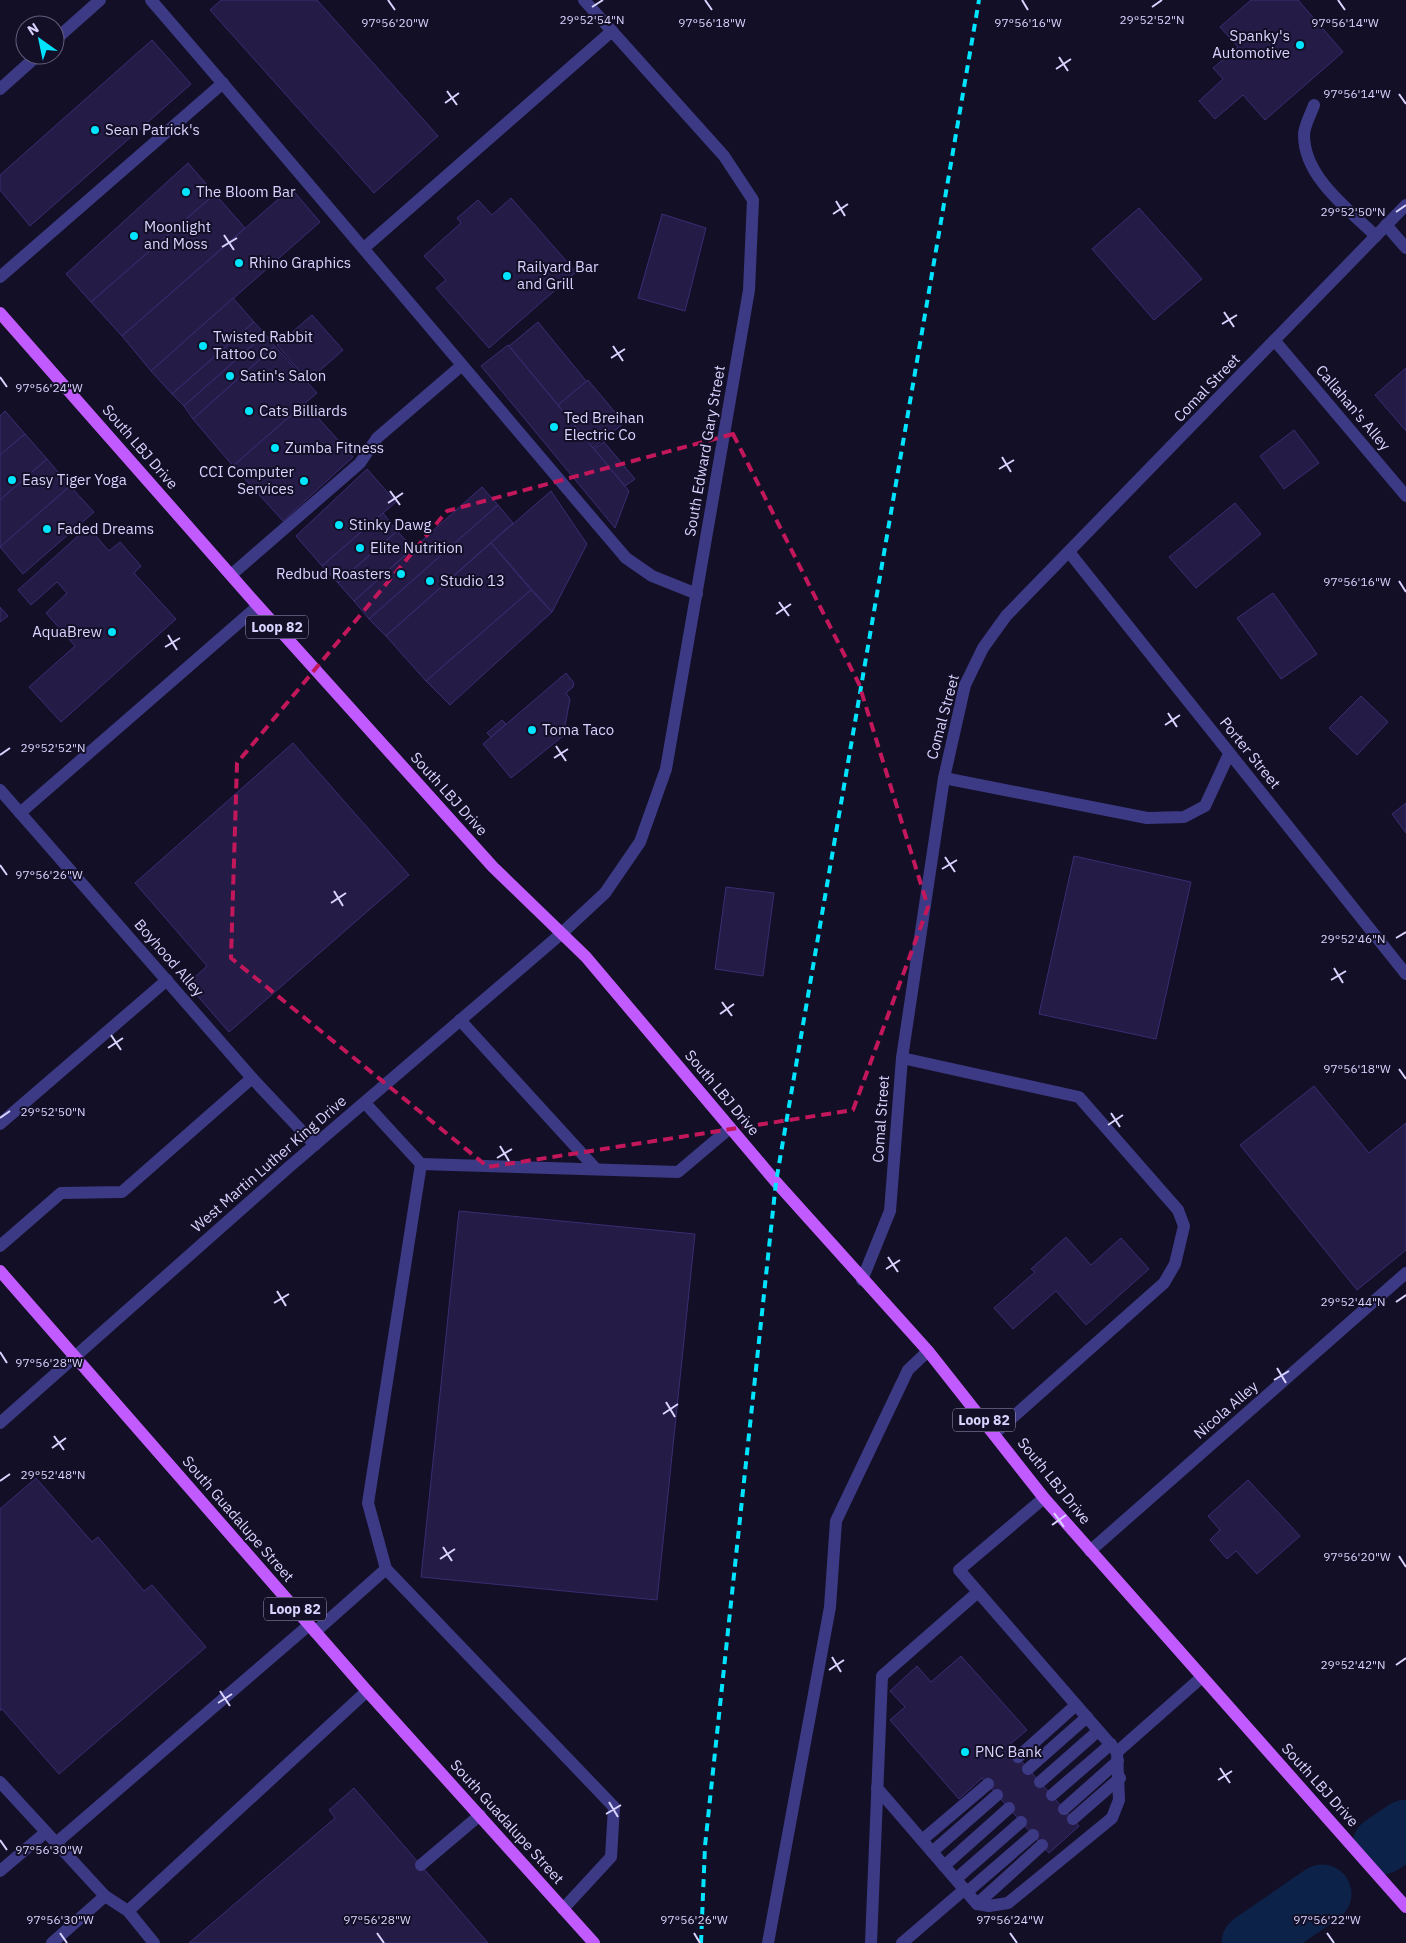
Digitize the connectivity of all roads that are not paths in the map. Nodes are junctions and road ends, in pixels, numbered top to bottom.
1 (100, 0) edge
2 (151, 0) edge
3 (584, 0) edge
4 (65, 31) edge
5 (612, 32) junction
6 (27, 65) edge
7 (223, 83) junction
8 (0, 89) edge
9 (1314, 106) dead end
10 (1406, 205) edge
11 (1386, 225) junction
12 (1376, 236) junction
13 (364, 248) junction
14 (1406, 248) edge
15 (0, 277) edge
16 (0, 313) edge
17 (1276, 341) junction
18 (461, 366) junction
19 (1406, 496) edge
20 (1069, 552) junction
21 (231, 575) junction
22 (697, 594) junction
23 (258, 606) junction
24 (1229, 754) junction
25 (944, 778) junction
26 (0, 790) edge
27 (20, 813) junction
28 (562, 933) junction
29 (1406, 974) edge
30 (167, 980) junction
31 (460, 1020) junction
32 (902, 1058) junction
33 (252, 1078) junction
34 (365, 1103) junction
35 (0, 1124) edge
36 (730, 1128) junction
37 (315, 1145) junction
38 (421, 1164) junction
39 (596, 1169) junction
40 (0, 1246) edge
41 (0, 1271) edge
42 (1406, 1273) edge
43 (862, 1280) junction
44 (928, 1351) junction
45 (74, 1358) junction
46 (0, 1423) edge
47 (995, 1433) junction
48 (1044, 1498) junction
49 (1090, 1551) junction
50 (386, 1568) junction
51 (978, 1592) junction
52 (312, 1628) junction
53 (1202, 1676) junction
54 (367, 1691) junction
55 (1076, 1705) junction
56 (1087, 1717) junction
57 (1098, 1730) junction
58 (1115, 1752) junction
59 (1018, 1757) dead end
60 (1028, 1768) dead end
61 (1120, 1778) junction
62 (0, 1782) edge
63 (1040, 1782) dead end
64 (988, 1784) dead end
65 (877, 1788) junction
66 (997, 1795) dead end
67 (1052, 1795) dead end
68 (1009, 1808) dead end
69 (1064, 1809) dead end
70 (480, 1815) junction
71 (1073, 1819) dead end
72 (1021, 1822) dead end
73 (46, 1832) junction
74 (1033, 1835) dead end
75 (922, 1840) junction
76 (56, 1844) junction
77 (1042, 1845) dead end
78 (932, 1852) junction
79 (421, 1865) dead end
80 (944, 1866) junction
81 (0, 1872) edge
82 (956, 1879) junction
83 (966, 1891) junction
84 (105, 1896) junction
85 (977, 1904) junction
86 (1406, 1907) edge
87 (563, 1908) junction
88 (128, 1911) junction
89 (52, 1943) edge
90 (154, 1943) edge
91 (594, 1943) edge
92 (768, 1943) edge
93 (871, 1943) edge
94 (902, 1943) edge

1 - 4 street
2 - 7 street
3 - 5 street, South Edward Gary Street
5 - 13 street
5 - 22 street, South Edward Gary Street
6 - 8 street
7 - 13 street
7 - 15 street
9 - 12 street
10 - 11 street, Comal Street
11 - 12 street, Comal Street
11 - 14 street
12 - 17 street, Comal Street
13 - 18 street
16 - 21 main road, South LBJ Drive / Loop 82
17 - 19 street, Callahan's Alley
17 - 20 street, Comal Street
18 - 21 street
18 - 22 street
20 - 24 street, Porter Street
20 - 25 street, Comal Street
21 - 23 main road, South LBJ Drive / Loop 82
22 - 28 street, South Edward Gary Street
23 - 27 street
23 - 28 main road, South LBJ Drive / Loop 82
24 - 25 street
24 - 29 street, Porter Street
25 - 32 street, Comal Street
26 - 27 street, Boyhood Alley
27 - 30 street, Boyhood Alley
28 - 31 street, West Martin Luther King Drive
28 - 36 main road, South LBJ Drive / Loop 82
30 - 33 street, Boyhood Alley
30 - 35 street
31 - 34 street, West Martin Luther King Drive
31 - 39 street
32 - 43 street, Comal Street
32 - 47 street
33 - 37 street, Boyhood Alley
33 - 40 street
34 - 37 street, West Martin Luther King Drive
34 - 38 street
36 - 39 street
36 - 43 main road, South LBJ Drive / Loop 82
37 - 45 street, West Martin Luther King Drive
38 - 39 street
38 - 50 street
41 - 45 main road, South Guadalupe Street / Loop 82
42 - 49 street, Nicola Alley
43 - 44 main road, South LBJ Drive / Loop 82
44 - 47 main road, South LBJ Drive / Loop 82
44 - 92 street
45 - 46 street, West Martin Luther King Drive
45 - 52 main road, South Guadalupe Street / Loop 82
47 - 48 main road, South LBJ Drive / Loop 82
48 - 49 main road, South LBJ Drive / Loop 82
48 - 51 street
49 - 53 main road, South LBJ Drive / Loop 82
50 - 52 street
50 - 87 street
51 - 55 street
51 - 65 street
52 - 54 main road, South Guadalupe Street / Loop 82
52 - 76 street
53 - 58 street
53 - 86 main road, South LBJ Drive / Loop 82
54 - 70 main road, South Guadalupe Street / Loop 82
54 - 88 street
55 - 56 street
55 - 59 street
56 - 57 street
56 - 60 street
57 - 58 street
57 - 63 street
58 - 61 street
58 - 67 street
58 - 69 street
61 - 71 street
61 - 85 street
62 - 73 street
64 - 75 street
65 - 75 street
65 - 93 street
66 - 78 street
68 - 80 street
70 - 79 street
70 - 87 main road, South Guadalupe Street / Loop 82
72 - 82 street
73 - 76 street
73 - 81 street
74 - 83 street
75 - 78 street
76 - 84 street
77 - 85 street
78 - 80 street
80 - 82 street
82 - 83 street
83 - 85 street
83 - 94 street
84 - 88 street
84 - 89 street
87 - 91 main road, South Guadalupe Street / Loop 82
88 - 90 street

